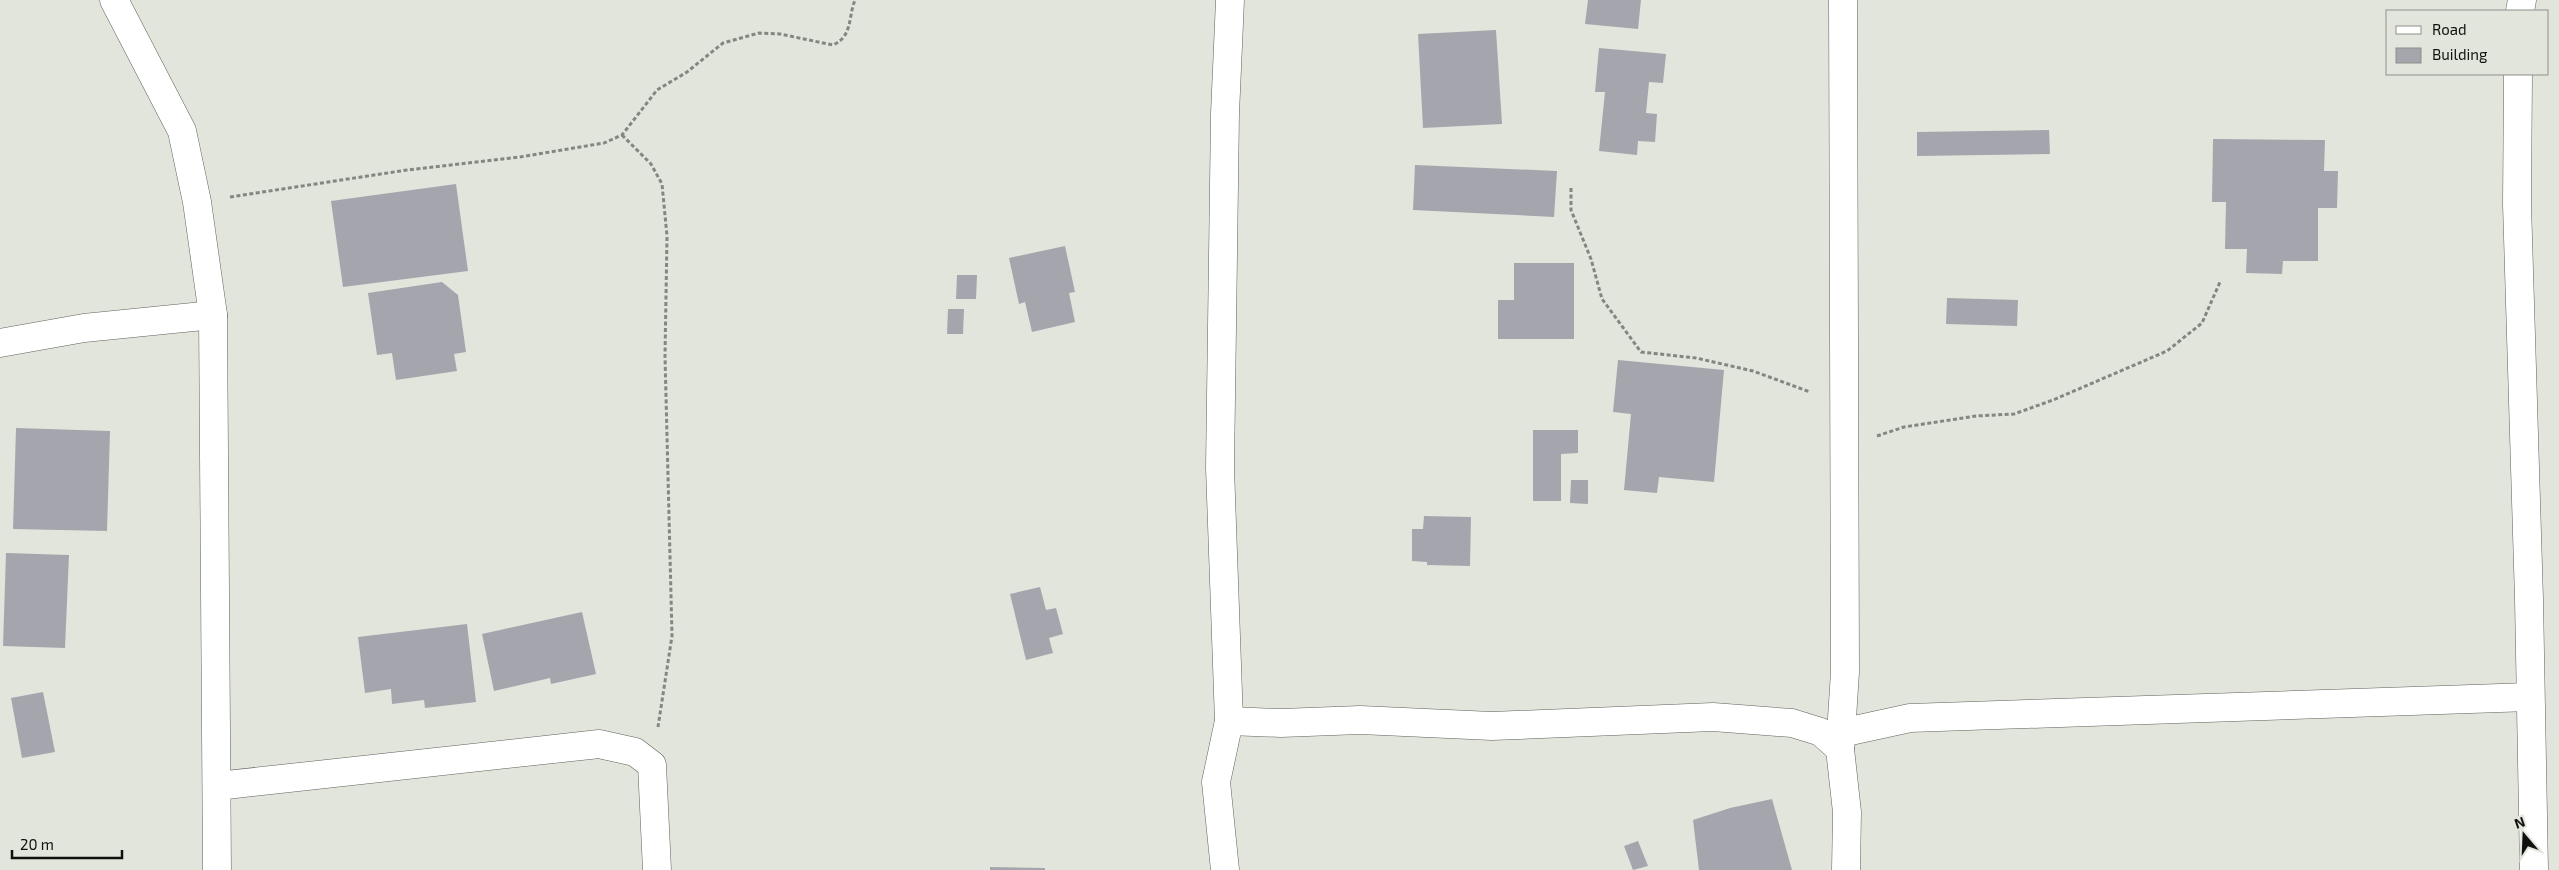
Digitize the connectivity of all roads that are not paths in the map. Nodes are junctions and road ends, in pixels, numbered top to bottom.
1 (114, 0) edge
2 (1230, 0) edge
3 (1843, 0) edge
4 (2518, 75) edge
5 (214, 315) junction
6 (0, 343) edge
7 (2530, 697) junction
8 (1229, 721) junction
9 (1841, 741) junction
10 (217, 786) junction
11 (217, 870) edge
12 (657, 870) edge
13 (1225, 870) edge
14 (1846, 870) edge
15 (2534, 870) edge

1 - 5 street
2 - 8 street
3 - 9 street
4 - 7 street
5 - 6 street
5 - 10 street
7 - 9 street
7 - 15 street
8 - 9 street
8 - 13 street
9 - 14 street
10 - 11 street
10 - 12 street

